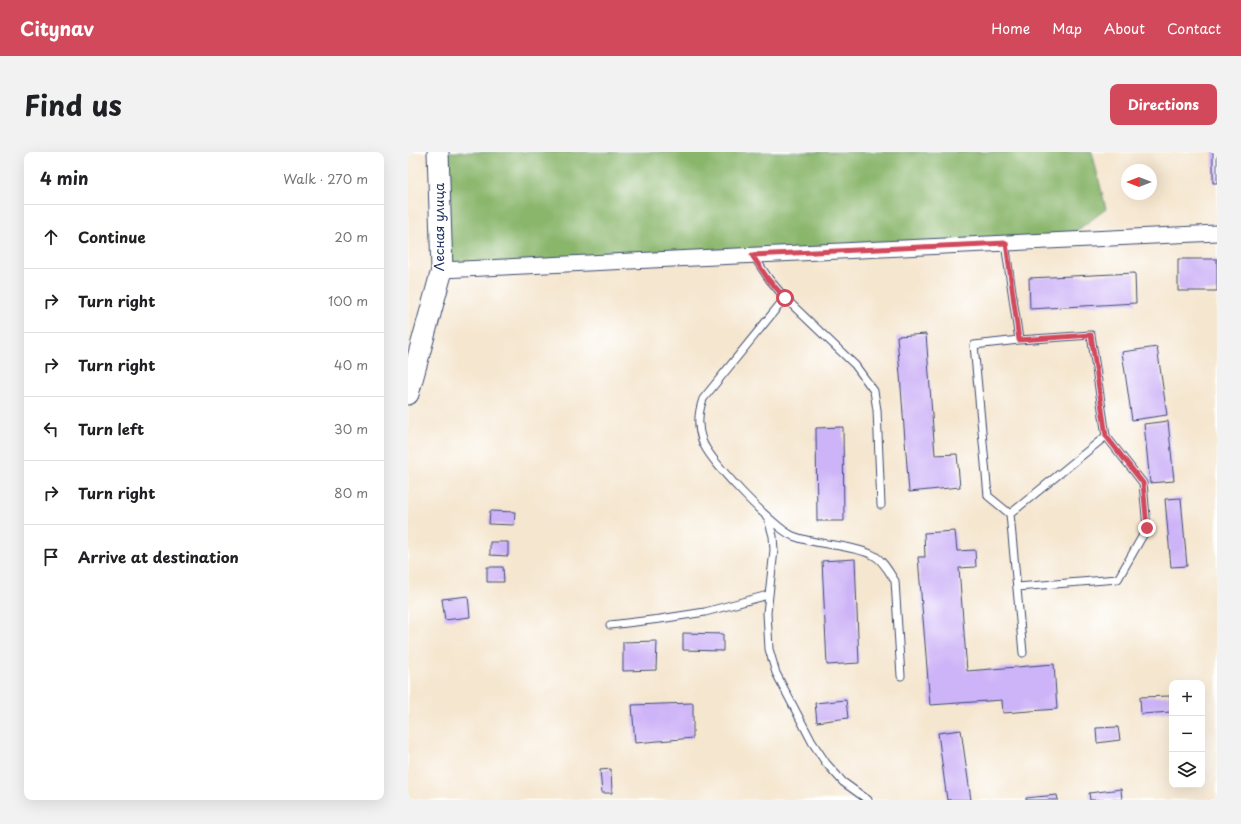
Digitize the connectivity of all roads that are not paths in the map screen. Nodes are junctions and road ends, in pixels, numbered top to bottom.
1 (438, 152) edge
2 (1217, 233) edge
3 (1006, 243) junction
4 (752, 255) junction
5 (442, 270) junction
6 (785, 298) junction
7 (1019, 340) junction
8 (408, 394) edge
9 (1106, 436) junction
10 (881, 505) dead end
11 (1010, 514) junction
12 (768, 518) junction
13 (1016, 587) junction
14 (768, 595) junction
15 (610, 625) dead end
16 (1023, 653) dead end
17 (901, 676) dead end
18 (868, 800) edge

1 - 5 street, Лесная улица
2 - 3 street
3 - 4 street
3 - 7 lane
4 - 5 street
4 - 6 lane
5 - 8 street, Лесная улица
6 - 10 lane
6 - 12 lane
7 - 9 lane
7 - 11 lane
9 - 11 lane
9 - 13 lane
11 - 13 lane
12 - 14 lane
12 - 17 lane
13 - 16 lane
14 - 15 lane
14 - 18 lane

